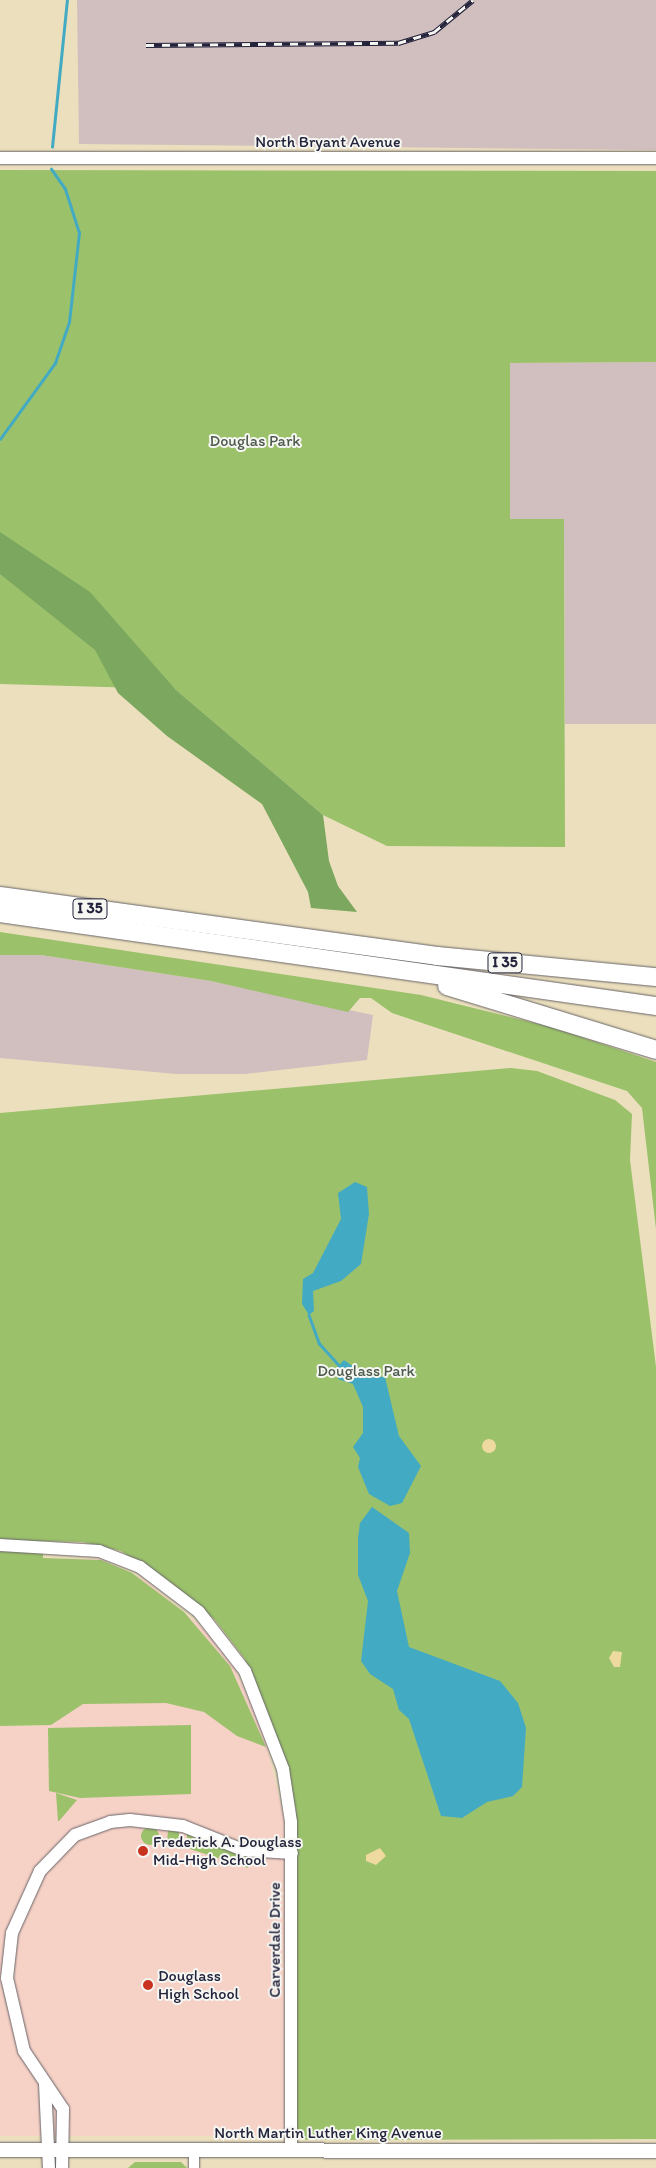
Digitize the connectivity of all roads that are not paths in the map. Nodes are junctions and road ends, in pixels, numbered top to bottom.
1 (0, 158) edge
2 (656, 158) edge
3 (0, 890) edge
4 (0, 896) edge
5 (29, 900) junction
6 (2, 914) edge
7 (378, 968) junction
8 (656, 977) edge
9 (656, 1006) edge
10 (656, 1050) edge
11 (0, 1545) edge
12 (292, 1854) junction
13 (0, 2150) edge
14 (56, 2150) junction
15 (194, 2151) junction
16 (291, 2151) junction
17 (656, 2151) edge
18 (49, 2168) edge
19 (62, 2168) edge
20 (194, 2168) edge

1 - 2 street, North Bryant Avenue
3 - 5 highway
4 - 5 highway, I 35
5 - 8 highway, I 35
6 - 7 highway, I 35
7 - 9 highway, I 35
7 - 10 highway
11 - 12 street, Carverdale Drive
12 - 14 street
12 - 16 street, Carverdale Drive
13 - 14 main road, North Martin Luther King Avenue
14 - 15 main road, North Martin Luther King Avenue
14 - 18 street
14 - 19 street
15 - 16 main road, North Martin Luther King Avenue
15 - 20 street
16 - 17 main road, North Martin Luther King Avenue

